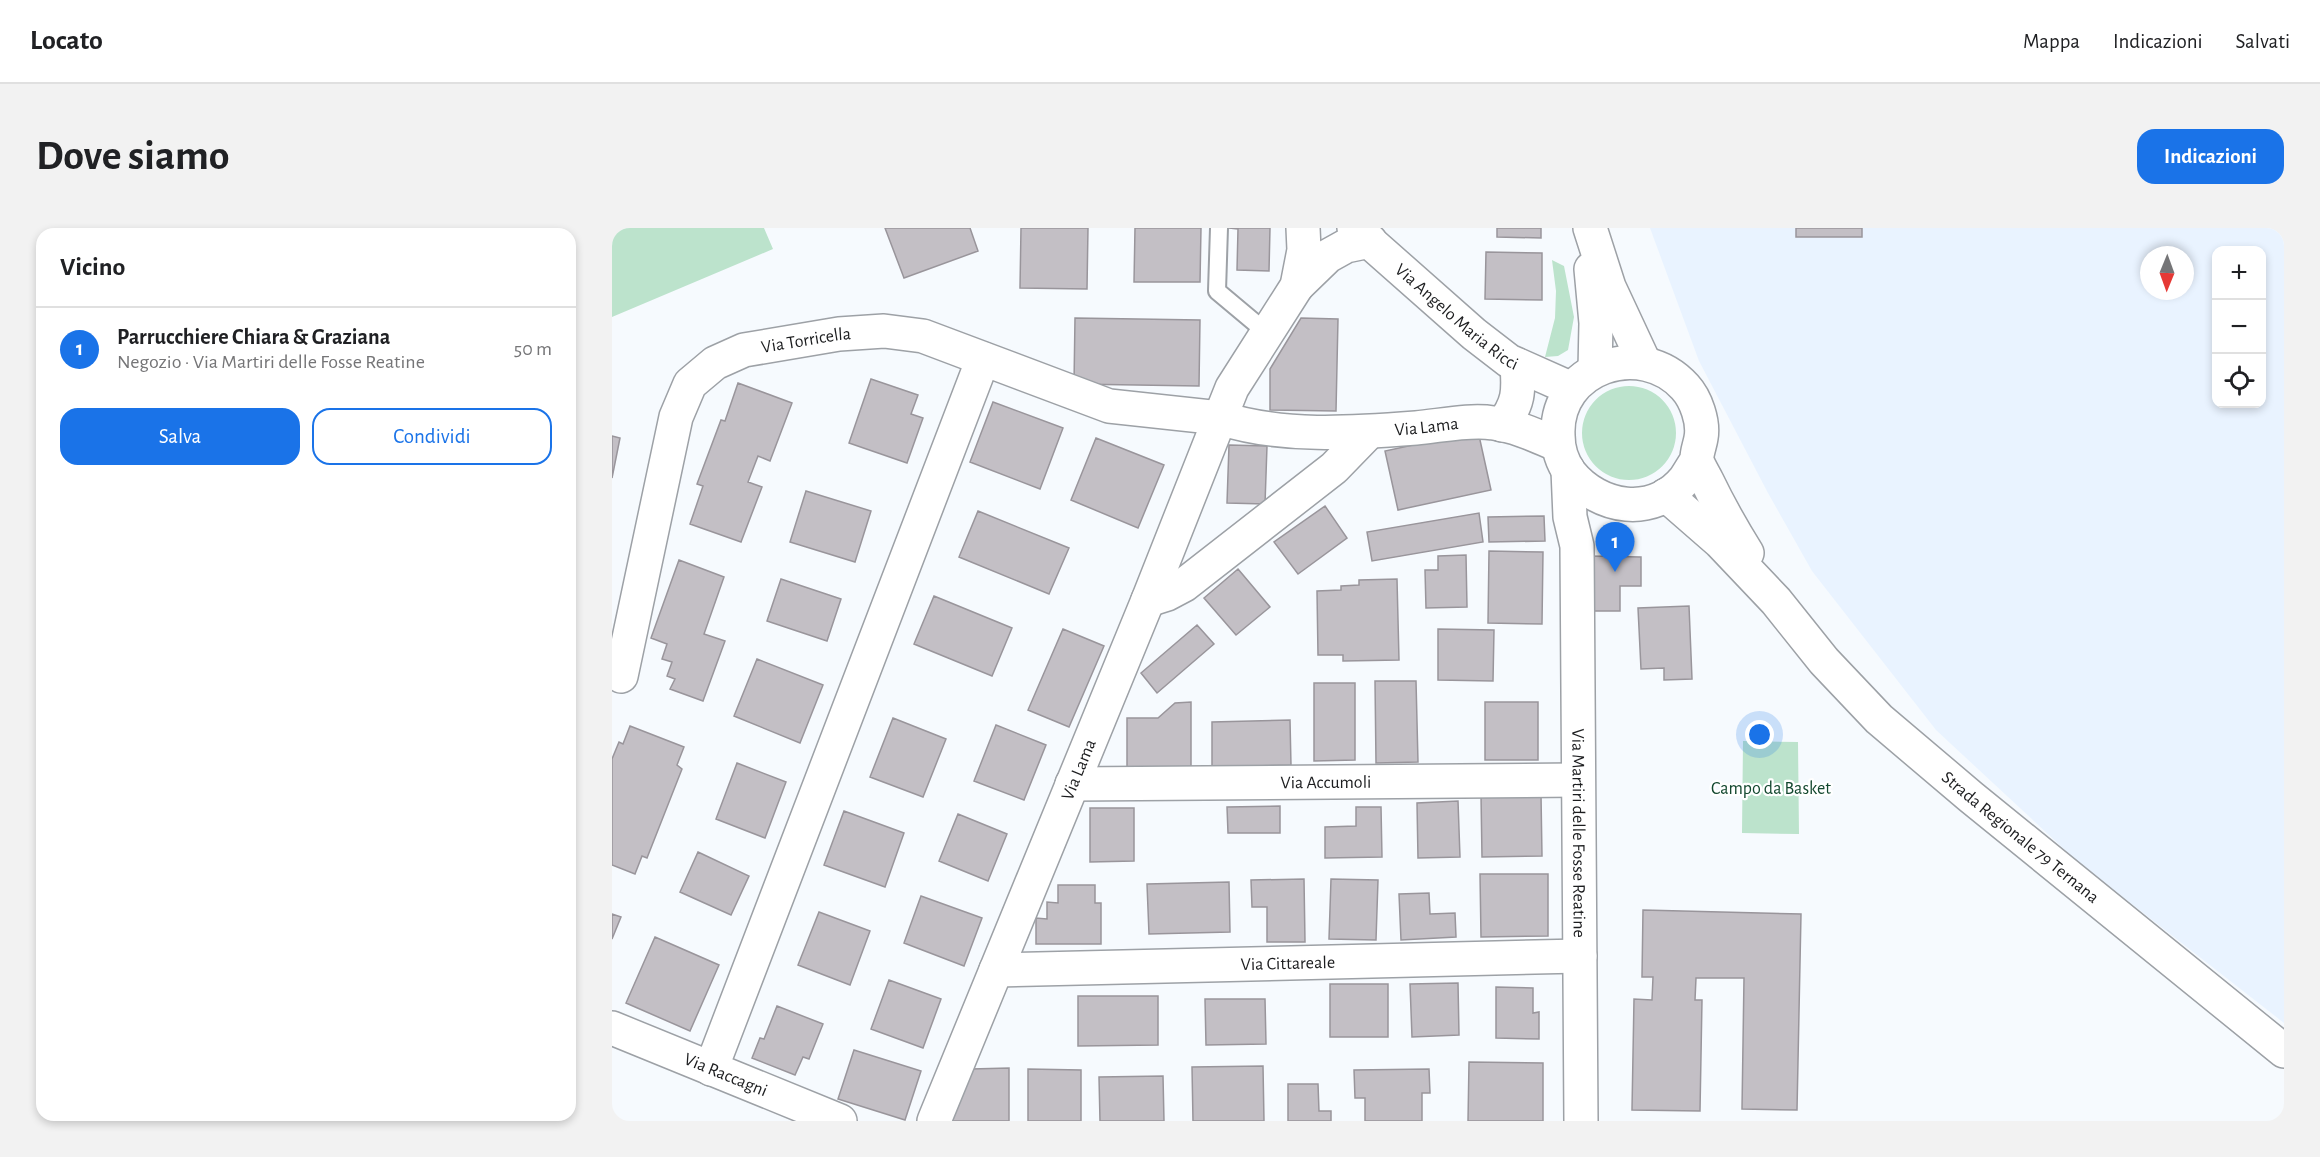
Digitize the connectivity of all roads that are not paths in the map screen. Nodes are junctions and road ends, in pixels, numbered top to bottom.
1 (1219, 228) edge
2 (1303, 228) edge
3 (1589, 228) edge
4 (1362, 234) edge
5 (1297, 286) junction
6 (1266, 332) junction
7 (983, 359) junction
8 (1644, 362) junction
9 (1516, 365) junction
10 (1583, 380) junction
11 (1220, 418) junction
12 (1502, 425) junction
13 (1368, 432) junction
14 (1563, 458) junction
15 (1697, 460) junction
16 (1666, 495) junction
17 (1600, 498) junction
18 (1576, 546) junction
19 (1148, 600) junction
20 (1776, 601) junction
21 (621, 676) dead end
22 (1578, 780) junction
23 (1072, 784) junction
24 (1580, 956) junction
25 (996, 970) junction
26 (612, 1028) edge
27 (2284, 1051) edge
28 (711, 1069) junction
29 (840, 1121) edge
30 (934, 1121) edge
31 (1581, 1121) edge

1 - 6 lane
2 - 5 main road, Via Lama
3 - 8 main road
3 - 10 main road
4 - 5 main road
4 - 9 main road, Via Angelo Maria Ricci
5 - 6 main road, Via Lama
6 - 11 main road, Via Lama
7 - 11 main road, Via Torricella
7 - 21 main road, Via Torricella
7 - 28 main road
8 - 10 main road
8 - 15 main road
9 - 10 main road, Via Angelo Maria Ricci
9 - 12 main road
10 - 14 main road
11 - 13 main road, Via Lama
11 - 19 main road, Via Lama
12 - 13 main road, Via Lama
12 - 14 main road, Via Lama
13 - 19 main road
14 - 17 main road
14 - 18 main road, Via Martiri delle Fosse Reatine
15 - 16 main road
15 - 20 main road, Strada Regionale 79 Ternana
16 - 17 main road
16 - 20 main road, Strada Regionale 79 Ternana
17 - 18 main road, Via Martiri delle Fosse Reatine
18 - 22 main road, Via Martiri delle Fosse Reatine
19 - 23 main road, Via Lama
20 - 27 main road, Strada Regionale 79 Ternana
22 - 23 main road, Via Accumoli
22 - 24 main road, Via Martiri delle Fosse Reatine
23 - 25 main road, Via Lama
24 - 25 main road, Via Cittareale
24 - 31 main road, Via Martiri delle Fosse Reatine
25 - 30 main road, Via Lama
26 - 28 main road, Via Raccagni
28 - 29 main road, Via Raccagni

